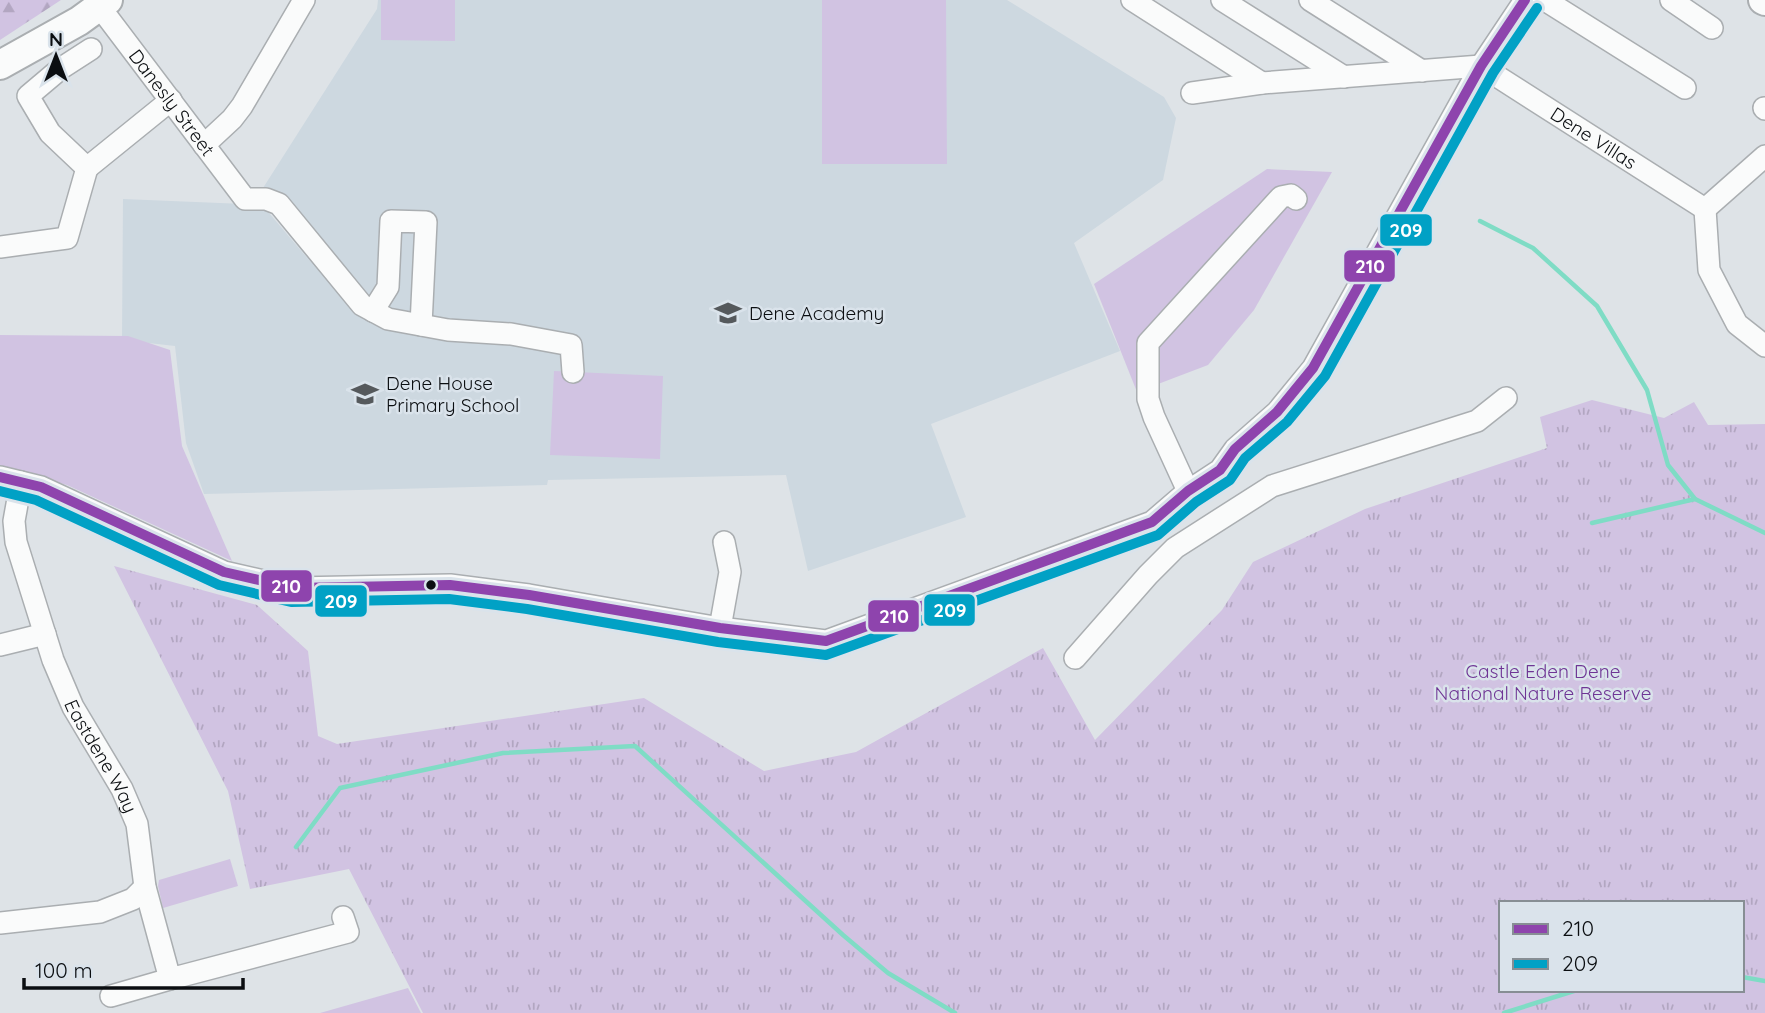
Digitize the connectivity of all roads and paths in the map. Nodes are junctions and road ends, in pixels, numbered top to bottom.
1 (304, 0) edge
2 (1132, 0) edge
3 (1222, 0) edge
4 (1310, 0) edge
5 (1525, 0) edge
6 (1545, 0) edge
7 (1671, 0) edge
8 (104, 3) edge
9 (1712, 27) dead end
10 (91, 49) dead end
11 (0, 65) edge
12 (1481, 66) junction
13 (1422, 71) junction
14 (1344, 77) junction
15 (1262, 83) junction
16 (1685, 88) dead end
17 (1192, 93) dead end
18 (170, 100) junction
19 (204, 145) junction
20 (1765, 156) edge
21 (87, 168) junction
22 (1296, 199) dead end
23 (1705, 209) junction
24 (0, 247) edge
25 (373, 311) junction
26 (421, 325) junction
27 (1765, 346) edge
28 (573, 372) dead end
29 (1506, 398) dead end
30 (10, 479) edge
31 (1188, 491) junction
32 (1152, 522) junction
33 (724, 542) dead end
34 (1175, 548) junction
35 (720, 628) junction
36 (45, 634) junction
37 (0, 645) edge
38 (1075, 658) dead end
39 (145, 887) junction
40 (343, 917) dead end
41 (0, 923) edge
42 (170, 979) junction
43 (111, 996) dead end

1 - 19 street
2 - 15 street
3 - 14 street
4 - 13 street
5 - 12 street
6 - 16 street
7 - 9 street
8 - 11 main road
8 - 18 street, Danesly Street
10 - 21 street
12 - 13 street
12 - 23 street, Dene Villas
12 - 31 street
13 - 14 street
14 - 15 street
15 - 17 street
18 - 19 street, Danesly Street
18 - 21 street
19 - 25 street, Danesly Street
20 - 23 street
21 - 24 street
22 - 31 street
23 - 27 street
25 - 26 street
25 - 26 street
26 - 28 street
29 - 34 street
30 - 35 street
30 - 36 street, Eastdene Way
31 - 32 street
32 - 34 street
32 - 35 street
33 - 35 street
34 - 38 street
36 - 37 street
36 - 39 street, Eastdene Way
39 - 41 street
39 - 42 street, Eastdene Way
40 - 42 street
42 - 43 street

